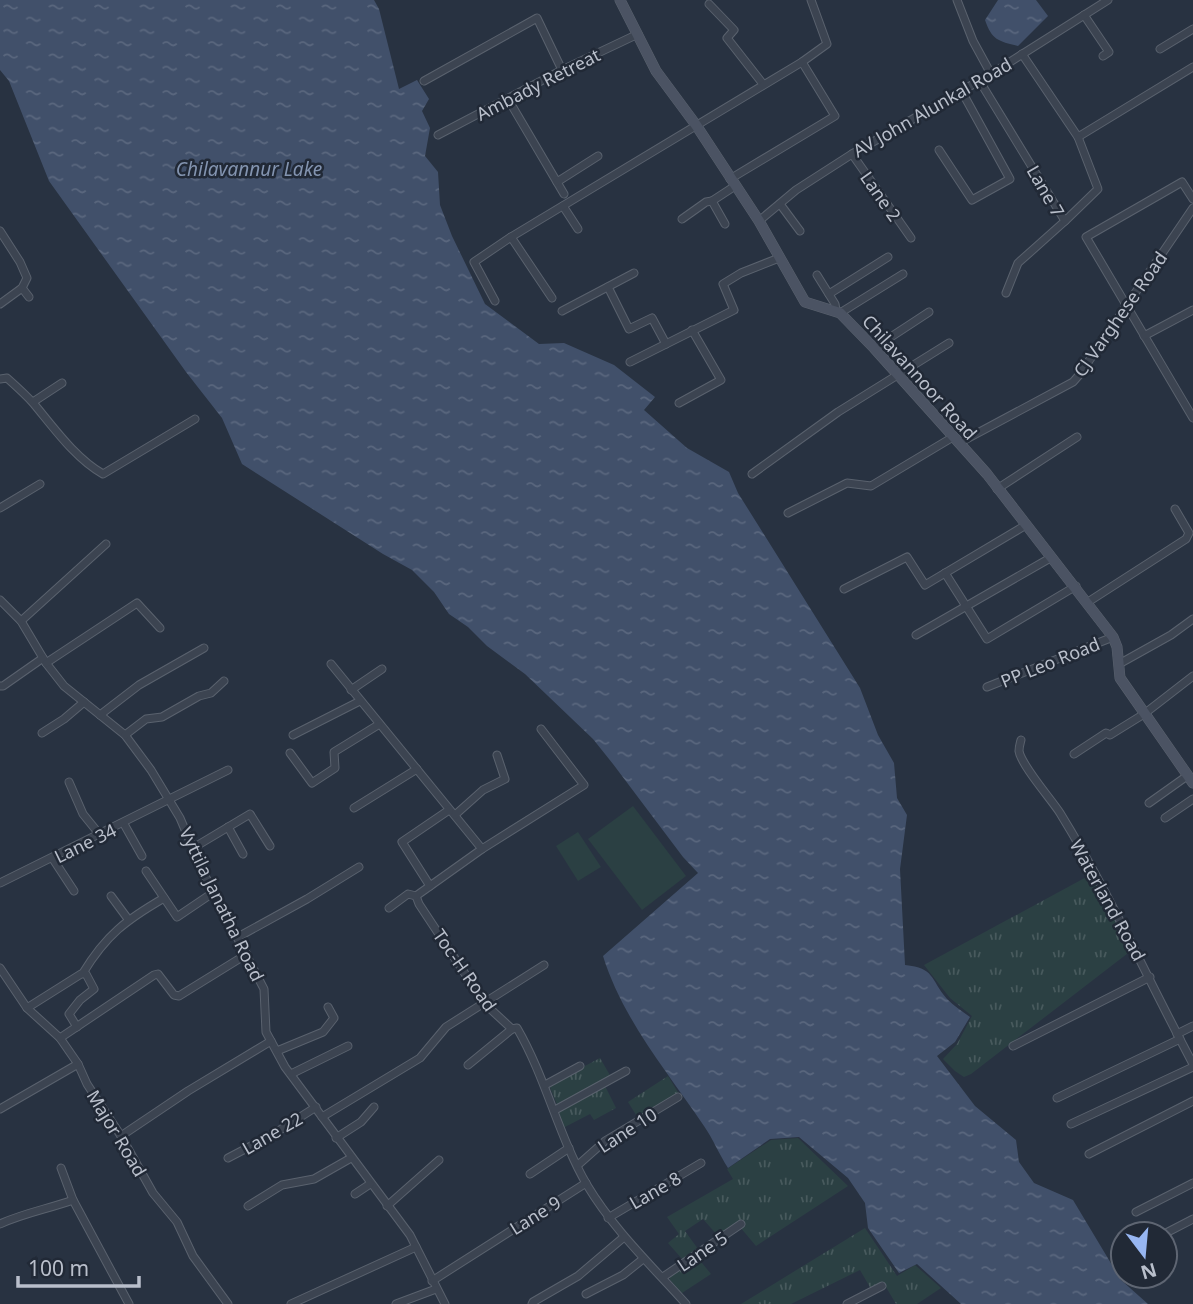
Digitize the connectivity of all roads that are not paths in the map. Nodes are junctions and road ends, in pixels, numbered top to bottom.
1 (620, 0) edge
2 (811, 0) edge
3 (957, 0) edge
4 (1108, 0) edge
5 (709, 4) dead end
6 (1084, 15) junction
7 (1193, 29) edge
8 (638, 34) junction
9 (1160, 49) dead end
10 (1022, 54) junction
11 (1104, 56) dead end
12 (802, 62) junction
13 (1193, 67) edge
14 (562, 70) junction
15 (990, 74) junction
16 (979, 80) junction
17 (424, 81) dead end
18 (763, 83) junction
19 (961, 90) junction
20 (508, 99) junction
21 (696, 125) junction
22 (438, 135) dead end
23 (1078, 137) junction
24 (1085, 149) dead end
25 (939, 150) dead end
26 (852, 154) junction
27 (598, 156) dead end
28 (557, 182) junction
29 (733, 182) junction
30 (564, 194) dead end
31 (1193, 199) edge
32 (712, 201) junction
33 (780, 204) junction
34 (563, 206) junction
35 (1193, 208) edge
36 (682, 219) dead end
37 (759, 220) junction
38 (1065, 221) junction
39 (725, 224) dead end
40 (578, 229) dead end
41 (0, 231) edge
42 (800, 231) dead end
43 (511, 237) junction
44 (911, 238) dead end
45 (888, 257) dead end
46 (779, 258) junction
47 (634, 273) dead end
48 (903, 274) dead end
49 (817, 275) dead end
50 (608, 287) junction
51 (22, 288) junction
52 (1006, 293) dead end
53 (829, 294) junction
54 (29, 297) dead end
55 (552, 298) dead end
56 (495, 301) dead end
57 (0, 304) edge
58 (1126, 306) junction
59 (1193, 310) edge
60 (838, 311) junction
61 (562, 312) dead end
62 (929, 312) dead end
63 (692, 330) junction
64 (1144, 336) junction
65 (949, 343) dead end
66 (666, 344) junction
67 (874, 348) junction
68 (630, 362) dead end
69 (898, 376) junction
70 (0, 379) edge
71 (62, 383) dead end
72 (33, 402) junction
73 (679, 403) dead end
74 (1193, 418) edge
75 (195, 419) dead end
76 (1077, 437) dead end
77 (956, 440) junction
78 (752, 474) dead end
79 (40, 484) dead end
80 (997, 489) junction
81 (0, 508) edge
82 (1175, 509) dead end
83 (788, 513) dead end
84 (1026, 525) junction
85 (106, 544) dead end
86 (1052, 557) junction
87 (945, 573) junction
88 (1076, 586) junction
89 (844, 589) dead end
90 (0, 600) edge
91 (1088, 602) junction
92 (967, 607) junction
93 (1193, 619) edge
94 (21, 621) junction
95 (160, 628) dead end
96 (916, 635) dead end
97 (1113, 637) junction
98 (204, 648) dead end
99 (45, 661) junction
100 (331, 664) dead end
101 (1119, 664) junction
102 (382, 669) dead end
103 (1193, 676) edge
104 (224, 681) dead end
105 (0, 686) edge
106 (987, 687) dead end
107 (351, 690) junction
108 (360, 701) junction
109 (83, 702) junction
110 (1144, 714) junction
111 (100, 715) junction
112 (379, 725) junction
113 (541, 730) dead end
114 (42, 733) dead end
115 (125, 735) junction
116 (293, 735) dead end
117 (1021, 740) dead end
118 (290, 753) dead end
119 (1074, 754) dead end
120 (497, 755) dead end
121 (417, 769) junction
122 (228, 770) dead end
123 (1190, 779) edge
124 (69, 782) dead end
125 (1193, 799) edge
126 (169, 800) junction
127 (1149, 803) dead end
128 (354, 808) dead end
129 (452, 813) junction
130 (1165, 818) dead end
131 (124, 824) junction
132 (229, 827) junction
133 (100, 835) junction
134 (270, 846) dead end
135 (193, 848) junction
136 (482, 849) junction
137 (243, 854) dead end
138 (142, 856) dead end
139 (53, 859) junction
140 (359, 867) dead end
141 (146, 871) dead end
142 (0, 883) edge
143 (430, 886) junction
144 (74, 891) dead end
145 (214, 892) junction
146 (111, 896) dead end
147 (416, 896) junction
148 (164, 898) junction
149 (389, 908) dead end
150 (128, 919) junction
151 (238, 937) junction
152 (247, 954) junction
153 (544, 965) dead end
154 (0, 968) edge
155 (83, 974) junction
156 (1150, 977) junction
157 (4, 981) edge
158 (485, 1004) junction
159 (328, 1007) dead end
160 (27, 1009) junction
161 (1193, 1026) edge
162 (77, 1027) junction
163 (512, 1029) junction
164 (1178, 1037) junction
165 (60, 1038) junction
166 (271, 1041) junction
167 (348, 1046) dead end
168 (1013, 1046) dead end
169 (277, 1051) junction
170 (78, 1064) junction
171 (468, 1065) dead end
172 (580, 1066) dead end
173 (1193, 1066) edge
174 (626, 1071) dead end
175 (291, 1074) junction
176 (545, 1085) junction
177 (678, 1097) dead end
178 (1057, 1098) dead end
179 (1193, 1101) edge
180 (316, 1107) junction
181 (374, 1107) dead end
182 (0, 1109) edge
183 (555, 1110) junction
184 (322, 1117) junction
185 (1071, 1124) dead end
186 (121, 1136) junction
187 (336, 1138) junction
188 (569, 1148) junction
189 (1089, 1154) dead end
190 (228, 1158) dead end
191 (351, 1158) junction
192 (439, 1160) dead end
193 (701, 1163) dead end
194 (578, 1165) junction
195 (61, 1168) dead end
196 (530, 1174) dead end
197 (586, 1183) junction
198 (1193, 1183) edge
199 (370, 1184) junction
200 (355, 1194) dead end
201 (73, 1200) junction
202 (248, 1206) dead end
203 (387, 1206) junction
204 (1136, 1212) dead end
205 (608, 1218) junction
206 (0, 1224) edge
207 (741, 1224) dead end
208 (624, 1237) junction
209 (416, 1247) junction
210 (643, 1259) junction
211 (663, 1278) junction
212 (434, 1285) junction
213 (882, 1286) dead end
214 (586, 1294) dead end
215 (129, 1304) edge
216 (228, 1304) edge
217 (291, 1304) edge
218 (396, 1304) edge
219 (446, 1304) edge
220 (532, 1304) edge
221 (686, 1304) edge
222 (847, 1304) edge

1 - 8 street, Chilavannoor Road
2 - 12 street
3 - 15 street
4 - 6 street, AV John Alunkal Road
5 - 18 street
6 - 10 street, AV John Alunkal Road
6 - 11 street
7 - 9 street
8 - 14 street, Ambady Retreat
8 - 21 street, Chilavannoor Road
10 - 15 street, AV John Alunkal Road
10 - 23 street
12 - 18 street
12 - 29 street
13 - 23 street
14 - 17 street
14 - 20 street, Ambady Retreat
15 - 16 street, AV John Alunkal Road
16 - 19 street, AV John Alunkal Road
16 - 38 street, Lane 7
18 - 21 street
19 - 25 street
19 - 26 street, AV John Alunkal Road
20 - 22 street, Ambady Retreat
20 - 28 street
21 - 29 street, Chilavannoor Road
21 - 34 street
23 - 24 street
23 - 38 street
26 - 33 street, AV John Alunkal Road
26 - 44 street, Lane 2
27 - 28 street
28 - 30 street
29 - 32 street
29 - 37 street, Chilavannoor Road
31 - 58 street
32 - 36 street
32 - 39 street
33 - 37 street, AV John Alunkal Road
33 - 42 street
34 - 40 street
34 - 43 street
35 - 58 street, CJ Varghese Road
37 - 46 street, Chilavannoor Road
38 - 52 street, Lane 7
41 - 51 street
43 - 55 street
43 - 56 street
45 - 53 street
46 - 60 street, Chilavannoor Road
46 - 63 street
47 - 50 street
48 - 60 street
49 - 53 street
50 - 61 street
50 - 66 street
51 - 54 street
51 - 57 street
53 - 60 street
58 - 64 street
58 - 77 street, CJ Varghese Road
59 - 64 street
60 - 67 street, Chilavannoor Road
62 - 67 street
63 - 66 street
63 - 73 street
64 - 74 street
65 - 69 street
66 - 68 street
67 - 69 street, Chilavannoor Road
69 - 77 street, Chilavannoor Road
69 - 78 street
70 - 72 street
71 - 72 street
72 - 75 street
76 - 80 street
77 - 80 street, Chilavannoor Road
77 - 83 street, CJ Varghese Road
79 - 81 street
80 - 84 street, Chilavannoor Road
82 - 91 street
84 - 86 street, Chilavannoor Road
84 - 87 street
85 - 94 street
86 - 88 street, Chilavannoor Road
86 - 92 street
87 - 89 street
87 - 92 street
88 - 91 street, Chilavannoor Road
88 - 92 street
90 - 94 street, Vyttila Janatha Road
91 - 97 street, Chilavannoor Road
92 - 96 street
93 - 101 street
94 - 99 street, Vyttila Janatha Road
95 - 99 street
97 - 101 street, Chilavannoor Road
97 - 106 street, PP Leo Road
98 - 111 street
99 - 105 street
99 - 109 street, Vyttila Janatha Road
100 - 107 street
101 - 110 street, Chilavannoor Road
102 - 107 street
103 - 110 street
104 - 115 street
107 - 108 street
108 - 112 street
108 - 116 street
109 - 111 street, Vyttila Janatha Road
109 - 114 street
110 - 119 street
110 - 123 street, Chilavannoor Road
111 - 115 street, Vyttila Janatha Road
112 - 118 street
112 - 121 street
113 - 136 street
115 - 126 street, Vyttila Janatha Road
117 - 156 street, Waterland Road
120 - 129 street
121 - 128 street
121 - 129 street
122 - 126 street, Lane 34
123 - 127 street
124 - 133 street
125 - 130 street
126 - 131 street, Lane 34
126 - 135 street, Vyttila Janatha Road
129 - 136 street
129 - 143 street
131 - 133 street, Lane 34
131 - 138 street
132 - 134 street
132 - 135 street
132 - 137 street
133 - 139 street, Lane 34
135 - 145 street, Vyttila Janatha Road
136 - 143 street
139 - 142 street, Lane 34
139 - 144 street
140 - 151 street
141 - 148 street
143 - 147 street
145 - 148 street
145 - 151 street, Vyttila Janatha Road
146 - 150 street
147 - 149 street
147 - 158 street, Toc-H Road
148 - 150 street
150 - 155 street
151 - 152 street, Vyttila Janatha Road
152 - 162 street
152 - 166 street, Vyttila Janatha Road
153 - 158 street
154 - 157 street, Major Road
155 - 160 street
155 - 162 street
156 - 164 street, Waterland Road
156 - 168 street
157 - 160 street, Major Road
158 - 163 street, Toc-H Road
158 - 184 street
159 - 169 street
160 - 165 street, Major Road
161 - 164 street
162 - 165 street
163 - 171 street
163 - 176 street, Toc-H Road
164 - 173 street, Waterland Road
164 - 178 street
165 - 170 street, Major Road
166 - 169 street, Vyttila Janatha Road
166 - 186 street
167 - 175 street
169 - 175 street, Vyttila Janatha Road
170 - 182 street
170 - 186 street, Major Road
172 - 176 street
173 - 185 street
174 - 183 street
175 - 180 street, Vyttila Janatha Road
176 - 183 street, Toc-H Road
177 - 194 street, Lane 10
179 - 189 street
180 - 184 street, Vyttila Janatha Road
180 - 190 street, Lane 22
181 - 187 street
183 - 188 street, Toc-H Road
184 - 187 street, Vyttila Janatha Road
186 - 216 street, Major Road
187 - 191 street, Vyttila Janatha Road
188 - 194 street, Toc-H Road
188 - 196 street
191 - 199 street, Vyttila Janatha Road
191 - 202 street
192 - 203 street
193 - 205 street, Lane 8
194 - 197 street, Toc-H Road
195 - 201 street
197 - 205 street, Toc-H Road
197 - 212 street, Lane 9
198 - 204 street
199 - 200 street
199 - 203 street, Vyttila Janatha Road
201 - 206 street
201 - 215 street
203 - 209 street, Vyttila Janatha Road
205 - 208 street, Toc-H Road
207 - 211 street, Lane 5
208 - 210 street, Toc-H Road
208 - 220 street
209 - 212 street, Vyttila Janatha Road
209 - 217 street
210 - 211 street, Toc-H Road
210 - 214 street
211 - 221 street, Toc-H Road
212 - 218 street, Lane 9
212 - 219 street, Vyttila Janatha Road
213 - 222 street

